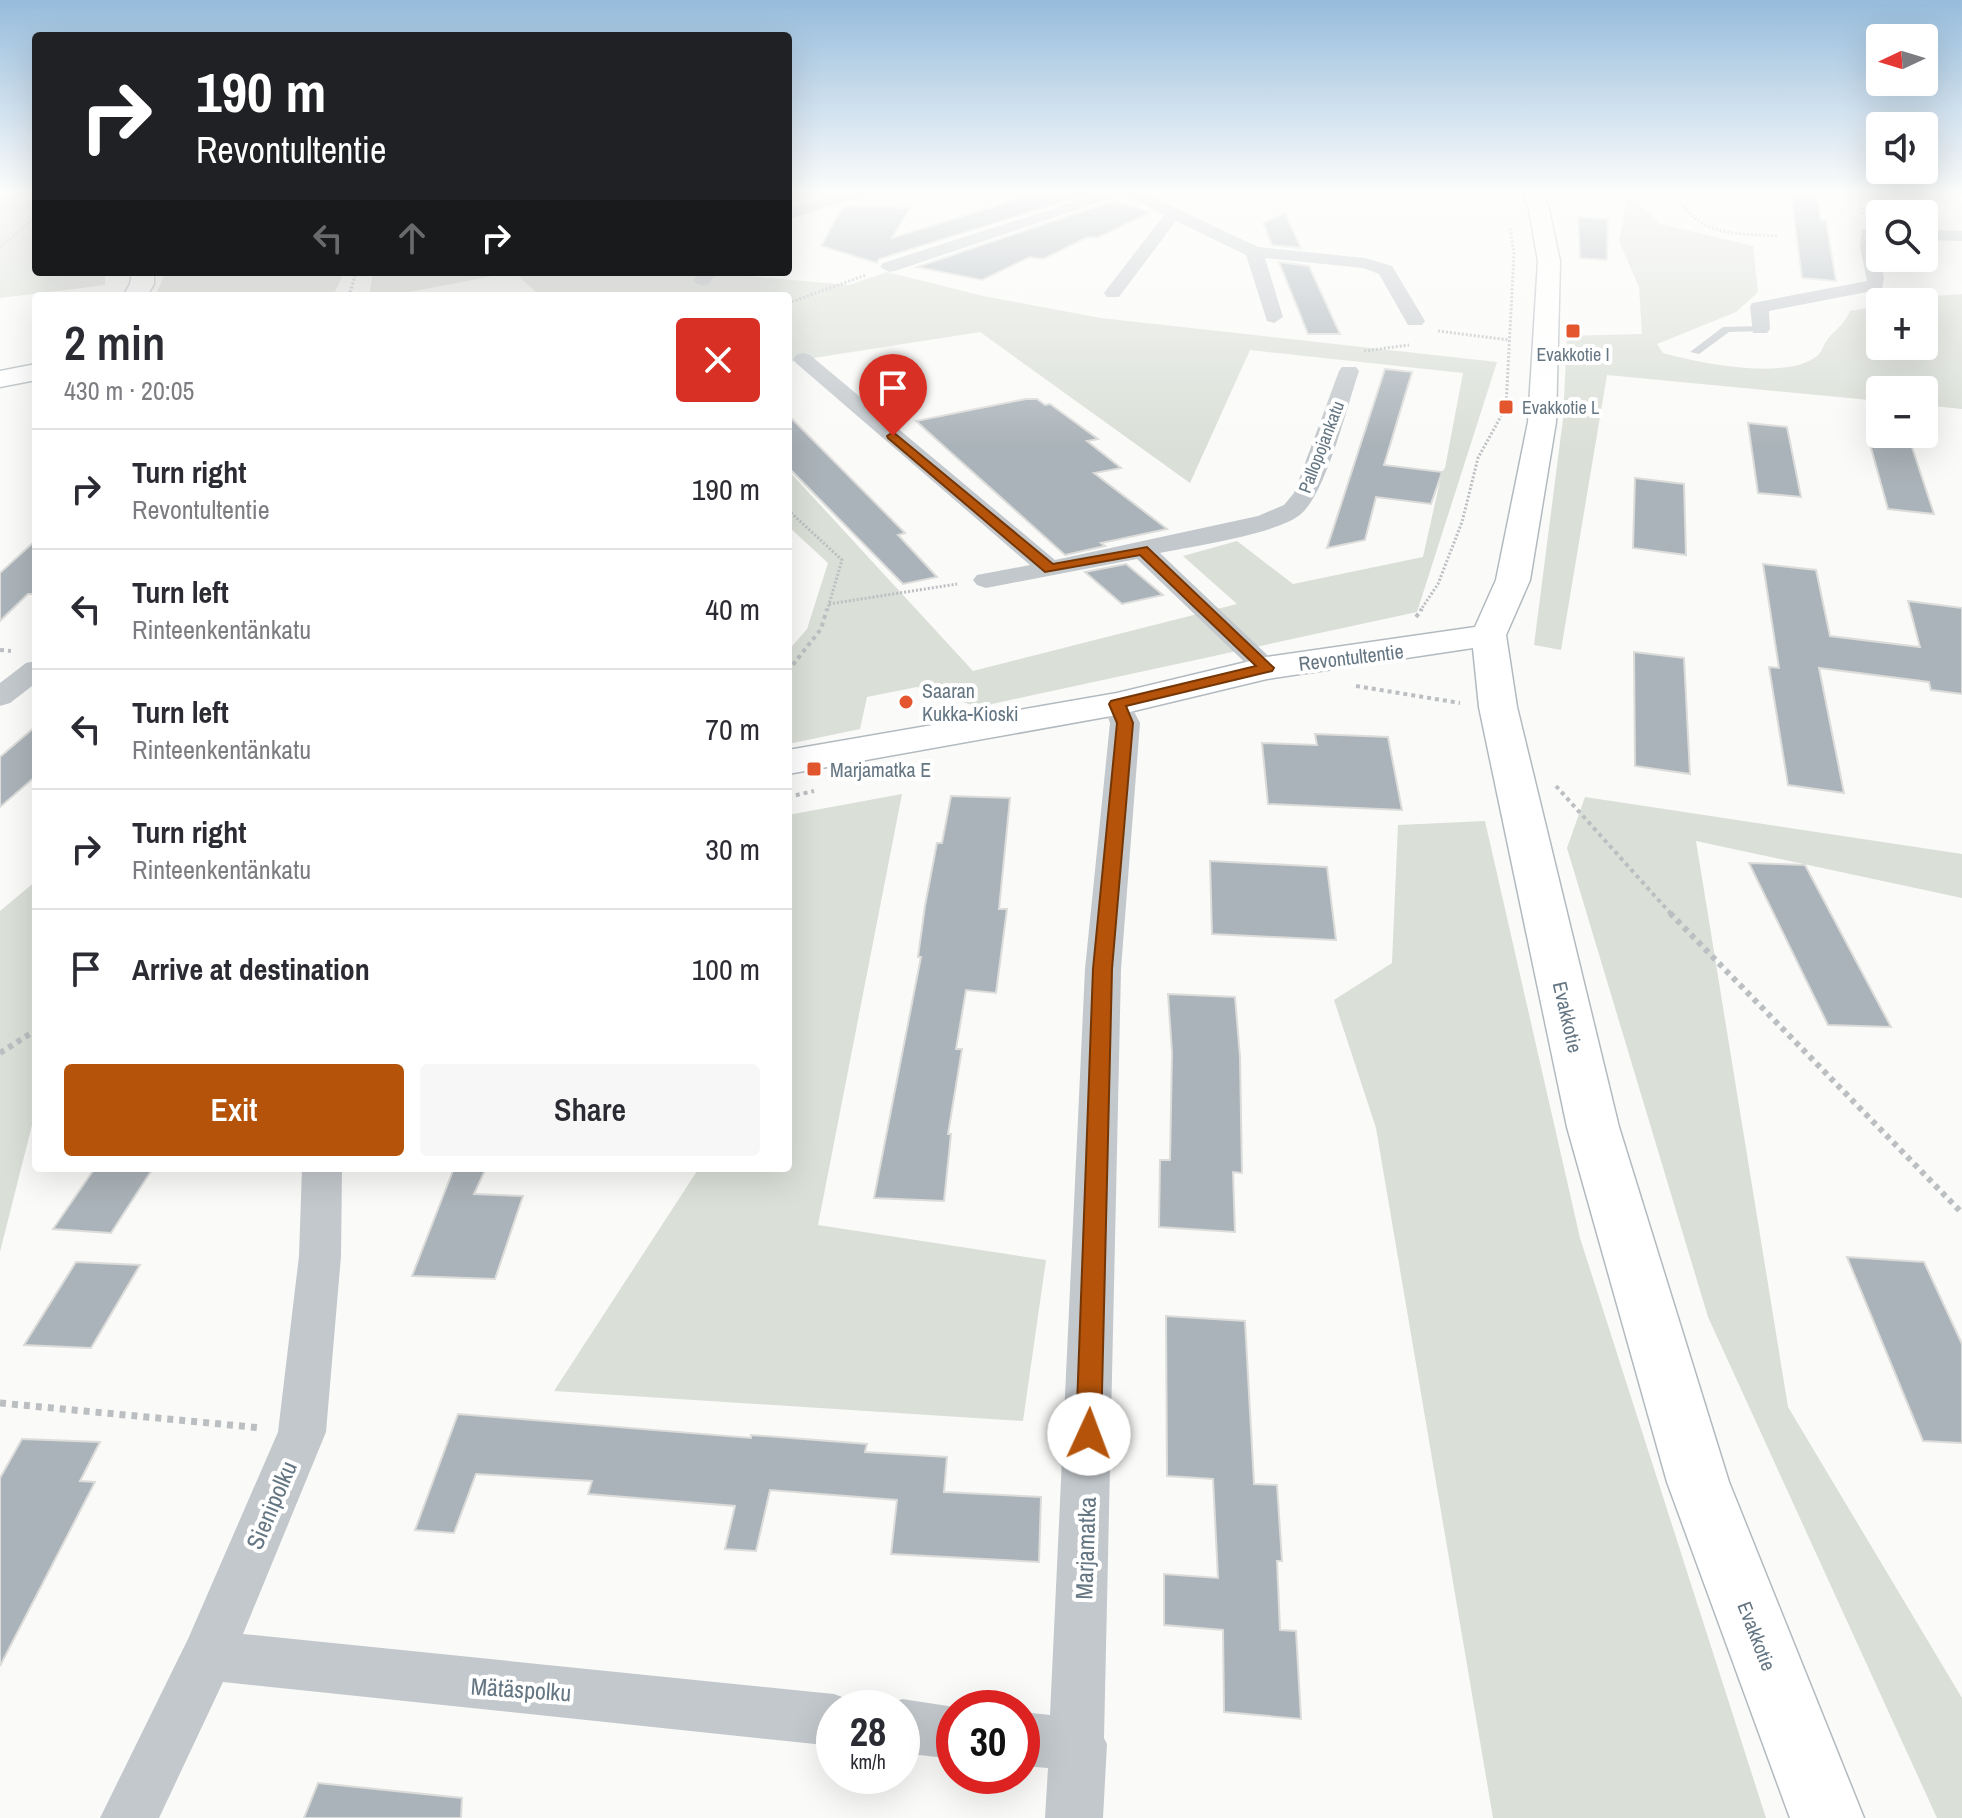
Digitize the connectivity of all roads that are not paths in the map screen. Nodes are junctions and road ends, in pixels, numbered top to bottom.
1 (1124, 278) edge
2 (1262, 278) edge
3 (1390, 278) edge
4 (1548, 278) edge
5 (1876, 278) edge
6 (1113, 293) dead end
7 (1274, 317) dead end
8 (1415, 321) road end
9 (1760, 329) joint
10 (1695, 352) dead end
11 (803, 359) dead end
12 (1349, 371) road end
13 (32, 373) edge
14 (0, 379) edge
15 (1142, 550) junction
16 (1050, 569) junction
17 (986, 580) road end
18 (1489, 635) junction
19 (1267, 668) junction
20 (32, 672) edge
21 (0, 697) edge
22 (1117, 704) junction
23 (792, 761) edge
24 (322, 1172) edge
25 (208, 1655) junction
26 (816, 1718) edge
27 (1040, 1741) edge
28 (1079, 1744) junction
29 (129, 1818) edge
30 (1074, 1818) edge
31 (1827, 1818) edge

1 - 6 street
2 - 7 street
3 - 8 street
4 - 18 street
5 - 9 street
9 - 10 lane
11 - 16 street
12 - 15 street, Pallopojankatu
13 - 14 street
15 - 16 street
15 - 19 street
16 - 17 street
18 - 19 street, Revontultentie
18 - 31 street, Evakkotie
19 - 22 street, Revontultentie
20 - 21 street
22 - 23 street, Revontultentie
22 - 28 street, Marjamatka
24 - 25 street, Sienipolku
25 - 26 street, Mätäspolku
25 - 29 street, Sienipolku
27 - 28 street
28 - 30 street, Marjamatka

